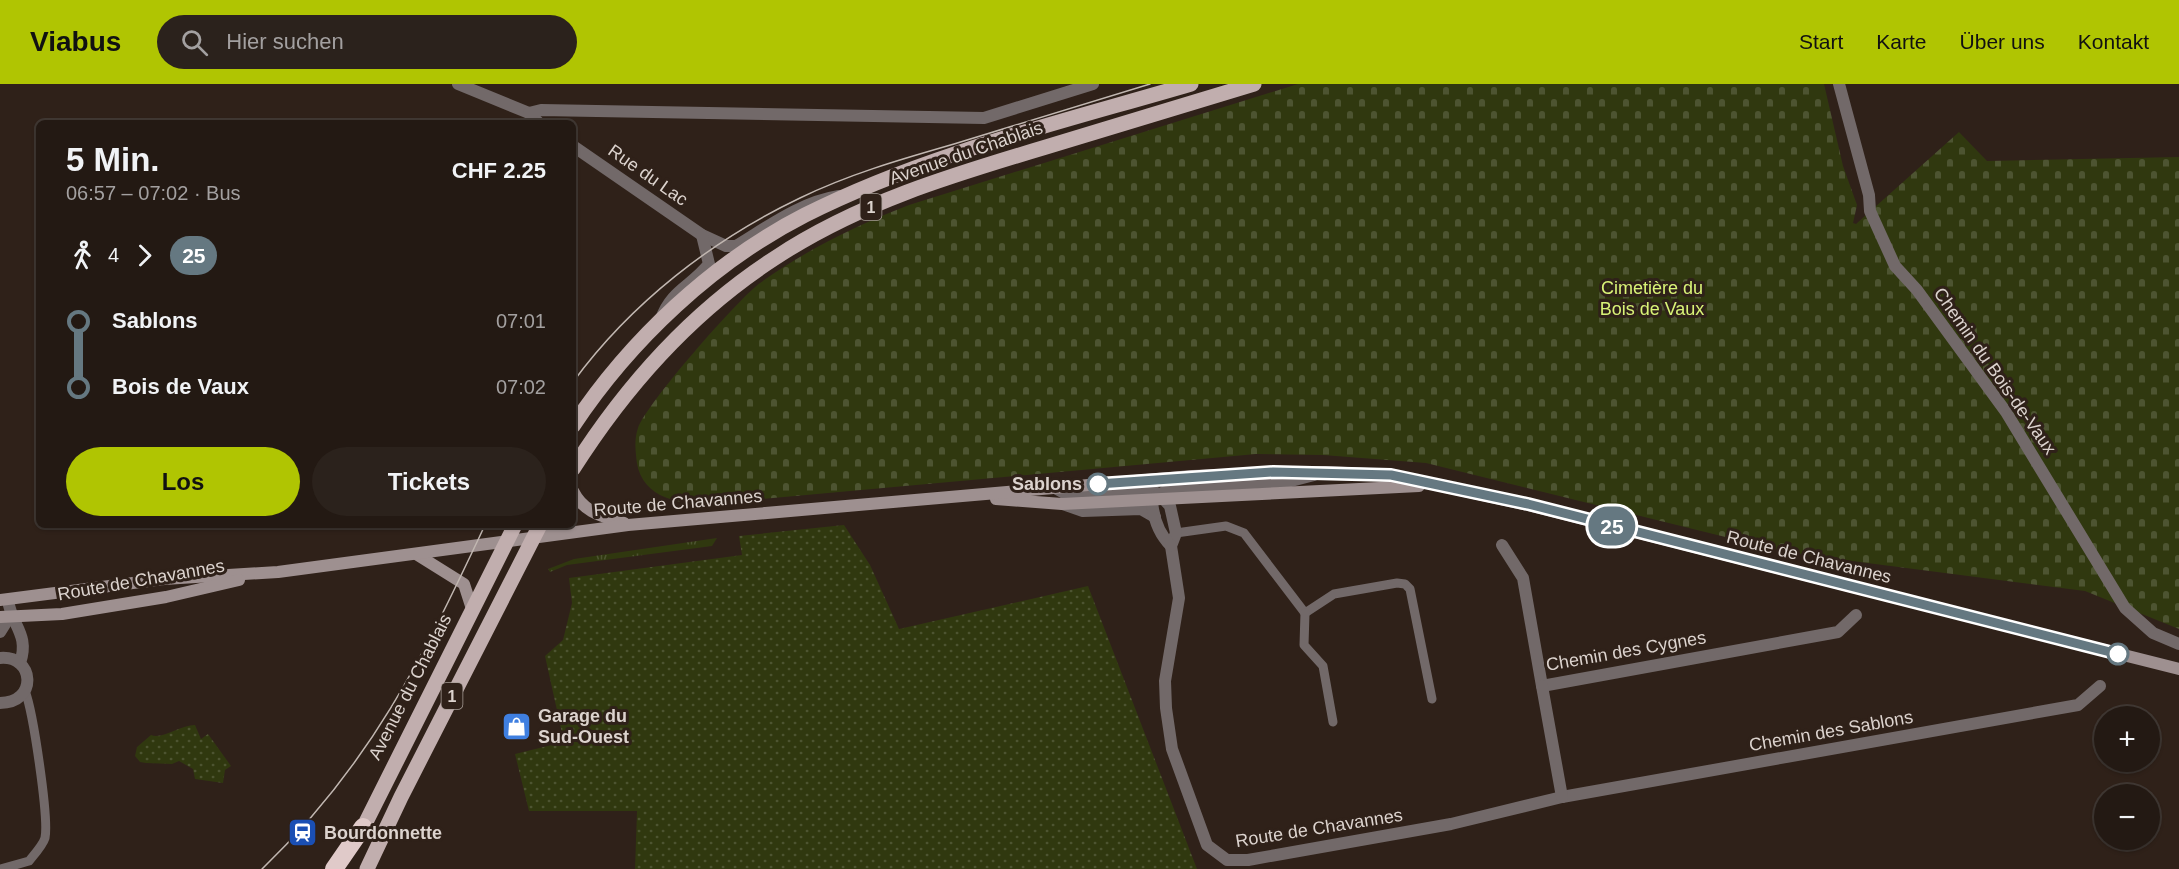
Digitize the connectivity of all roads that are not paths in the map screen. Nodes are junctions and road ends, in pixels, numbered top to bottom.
1 (458, 84) edge
2 (1093, 84) edge
3 (1191, 84) edge
4 (1254, 84) edge
5 (1839, 84) edge
6 (529, 113) junction
7 (536, 120) edge
8 (576, 148) edge
9 (849, 194) junction
10 (702, 236) junction
11 (661, 320) junction
12 (576, 422) edge
13 (576, 465) edge
14 (1325, 472) junction
15 (1430, 486) junction
16 (1057, 489) junction
17 (576, 496) edge
18 (974, 496) junction
19 (1159, 498) junction
20 (1190, 498) junction
21 (1062, 504) junction
22 (1174, 515) junction
23 (1155, 517) junction
24 (628, 525) junction
25 (513, 528) edge
26 (537, 531) edge
27 (1176, 533) junction
28 (506, 541) junction
29 (1502, 545) dead end
30 (1171, 546) junction
31 (416, 555) junction
32 (278, 572) junction
33 (4, 600) edge
34 (472, 609) junction
35 (1305, 613) junction
36 (1856, 615) dead end
37 (5, 616) edge
38 (0, 632) edge
39 (2179, 644) edge
40 (0, 655) edge
41 (20, 663) junction
42 (2179, 669) edge
43 (1542, 686) junction
44 (2100, 686) dead end
45 (25, 691) junction
46 (1432, 699) dead end
47 (0, 703) edge
48 (1333, 722) dead end
49 (1562, 797) junction
50 (363, 827) junction
51 (1, 869) edge
52 (334, 869) edge
53 (344, 869) edge
54 (367, 869) edge

1 - 6 street
2 - 6 street
3 - 9 main road, Avenue du Chablais / 1
4 - 13 main road, Avenue du Chablais / 1
5 - 39 street, Chemin du Bois-de-Vaux
6 - 7 street
8 - 10 street, Rue du Lac
9 - 10 street, Rue du Lac
9 - 11 main road, Avenue du Chablais / 1
10 - 11 street
11 - 12 main road, Avenue du Chablais / 1
14 - 15 main road, Route de Chavannes
14 - 16 main road, Route de Chavannes
14 - 19 street, Route de Chavannes
15 - 20 main road, Route de Chavannes
15 - 42 main road, Route de Chavannes
16 - 18 main road, Route de Chavannes
16 - 19 street, Route de Chavannes
17 - 24 main road
18 - 21 main road, Route de Chavannes
18 - 24 main road, Route de Chavannes
19 - 20 main road, Route de Chavannes
19 - 21 main road, Route de Chavannes
19 - 22 street, Route de Chavannes
19 - 23 street, Route de Chavannes
20 - 22 street
21 - 23 street
22 - 27 street, Route de Chavannes
23 - 30 street, Route de Chavannes
24 - 26 main road, Route de Chavannes
25 - 28 main road, Avenue du Chablais / 1
26 - 28 main road, Route de Chavannes
26 - 54 main road, 1
27 - 30 street, Route de Chavannes
27 - 35 street
28 - 31 main road, Route de Chavannes
28 - 34 main road, Avenue du Chablais / 1
29 - 43 street, Chemin des Cygnes
30 - 49 street, Route de Chavannes
31 - 32 main road, Route de Chavannes
31 - 34 main road
32 - 33 main road, Route de Chavannes
32 - 37 main road, Route de Chavannes
33 - 37 street, Route de Chavannes
34 - 50 main road, Avenue du Chablais / 1
35 - 46 street
35 - 48 street
36 - 43 street, Chemin des Cygnes
37 - 38 street
37 - 41 street, Route de Chavannes
40 - 41 street
41 - 45 street, Route de Chavannes
43 - 49 street
44 - 49 street, Chemin des Sablons
45 - 47 street
45 - 51 street, Route de Chavannes
50 - 52 highway
50 - 53 main road, Avenue du Chablais / 1

